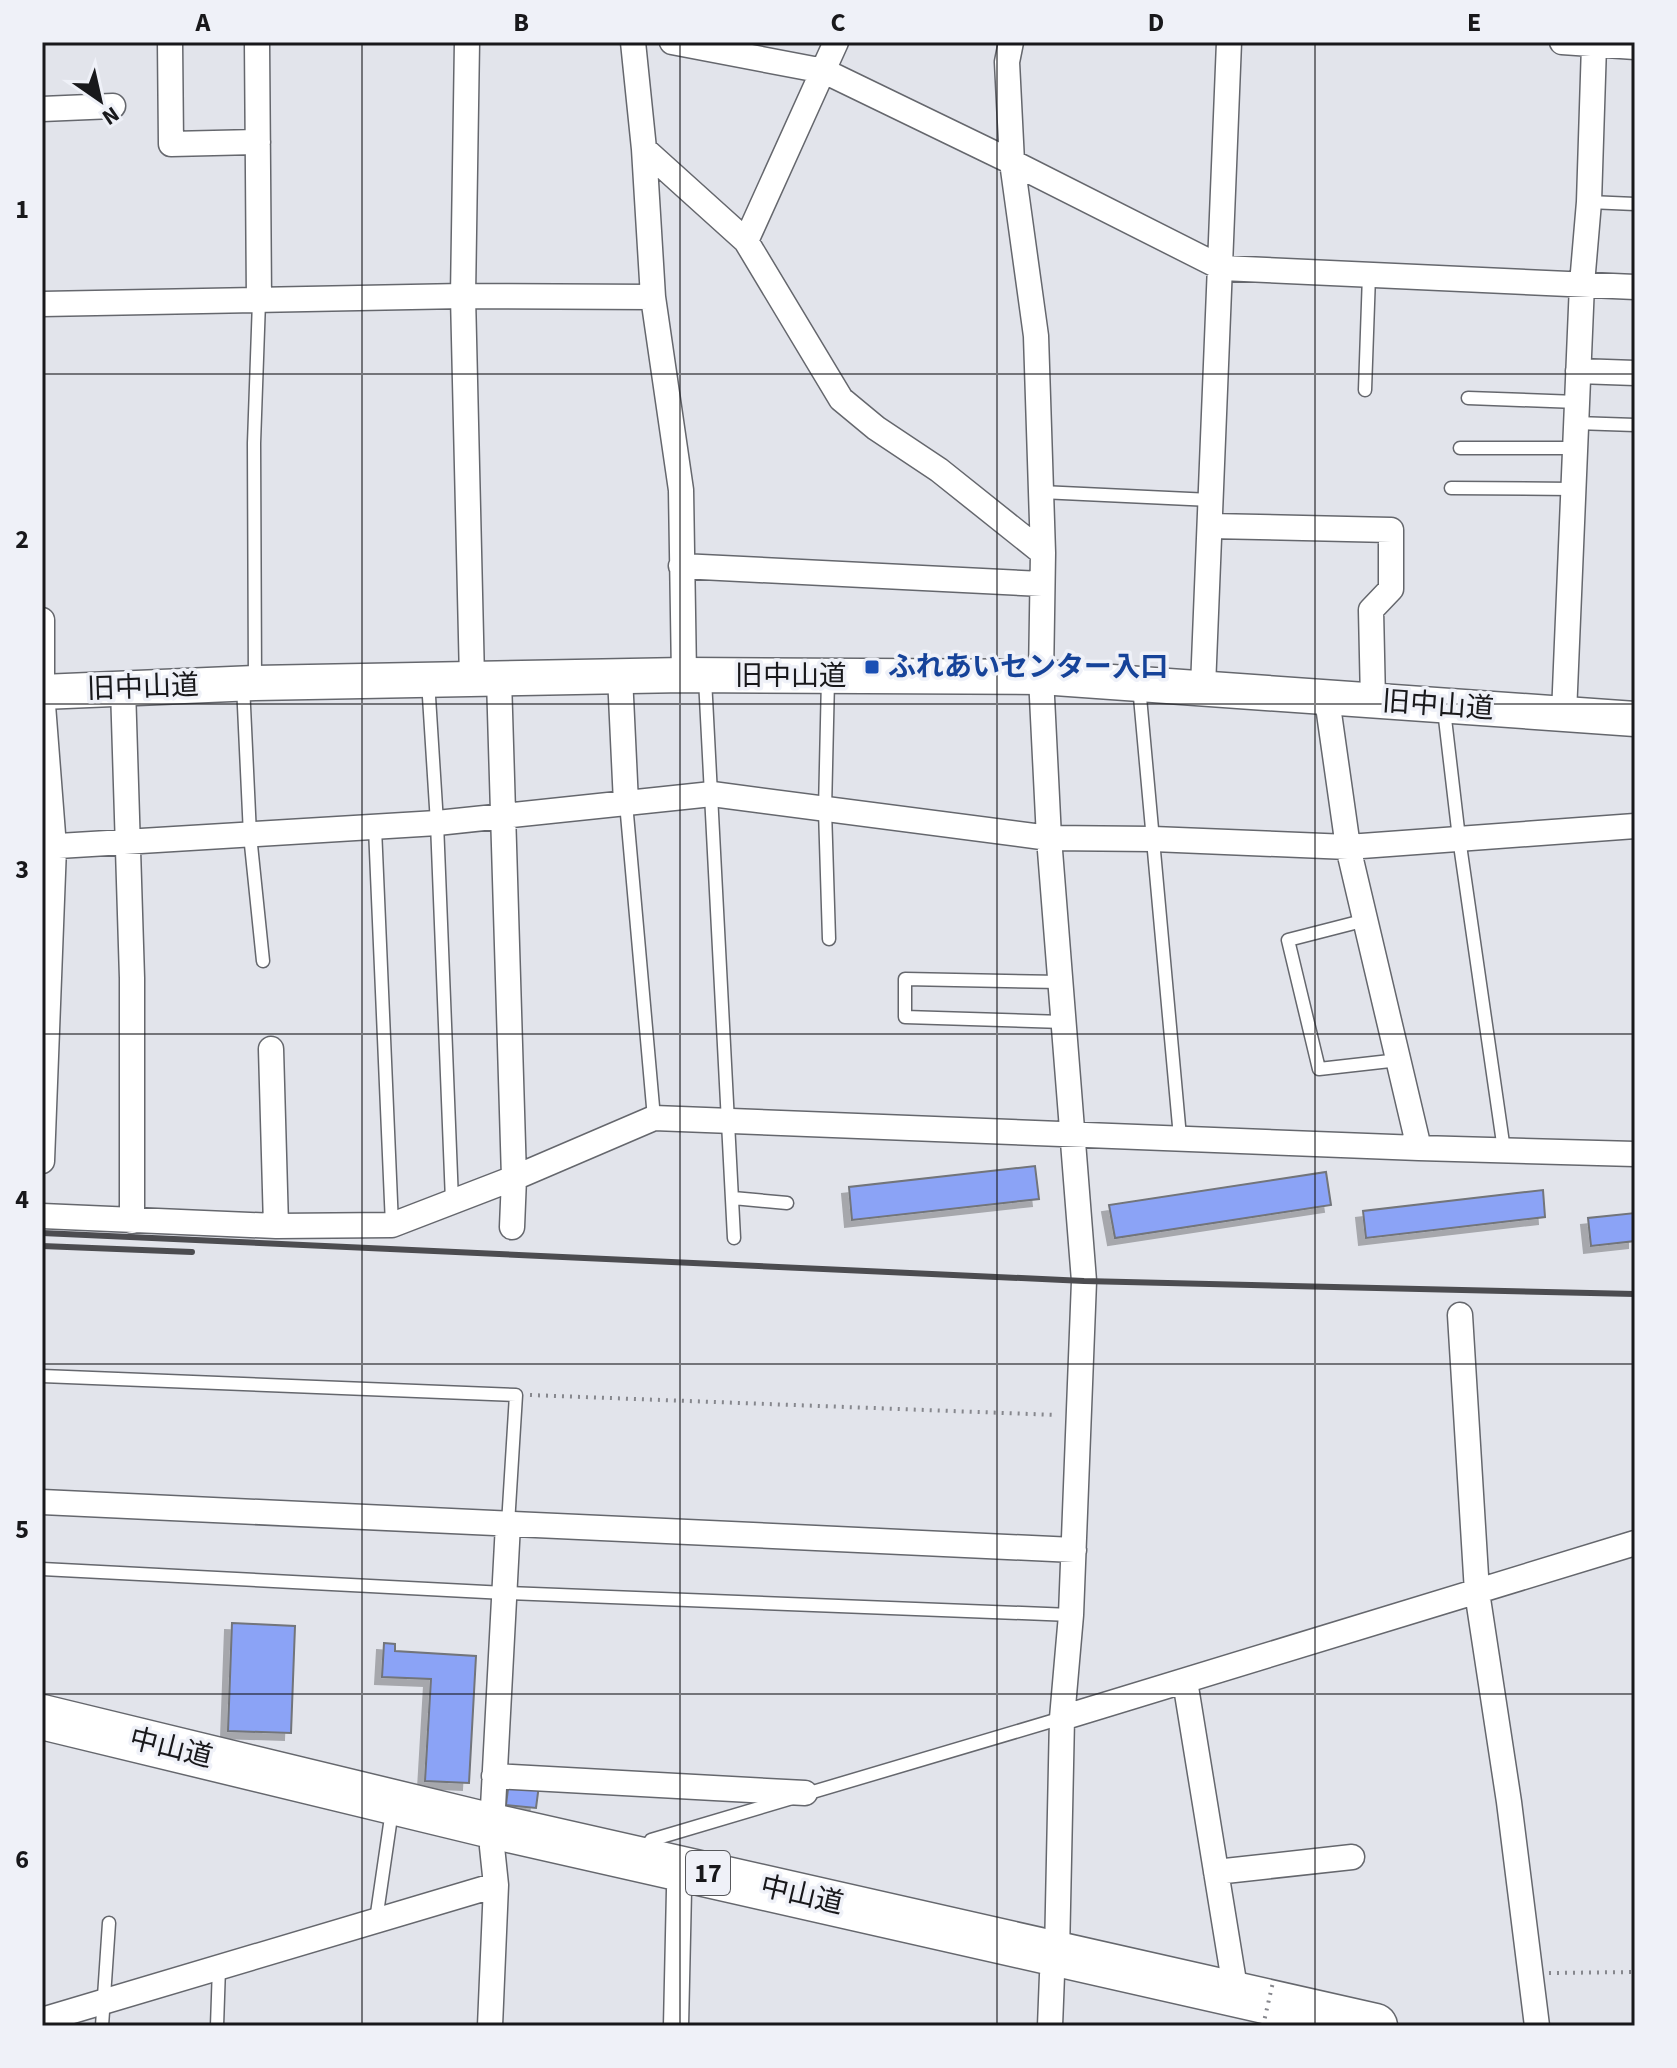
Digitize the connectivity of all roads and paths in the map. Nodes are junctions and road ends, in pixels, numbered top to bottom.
1 (170, 42) edge
2 (257, 42) edge
3 (467, 42) edge
4 (633, 42) edge
5 (672, 42) edge
6 (836, 42) edge
7 (1011, 42) edge
8 (1229, 42) edge
9 (1562, 42) edge
10 (1594, 45) junction
11 (1635, 47) edge
12 (824, 71) junction
13 (113, 106) dead end
14 (42, 109) edge
15 (258, 142) junction
16 (644, 149) junction
17 (1012, 162) junction
18 (1589, 202) junction
19 (1635, 204) edge
20 (746, 241) junction
21 (1222, 268) junction
22 (1369, 275) junction
23 (1582, 284) junction
24 (1635, 287) edge
25 (463, 296) junction
26 (653, 297) junction
27 (259, 301) junction
28 (42, 304) edge
29 (1578, 371) junction
30 (1635, 373) edge
31 (1365, 390) dead end
32 (1468, 398) dead end
33 (1576, 412) junction
34 (1635, 425) edge
35 (1460, 448) dead end
36 (1575, 448) junction
37 (1451, 488) dead end
38 (1573, 489) junction
39 (1041, 492) junction
40 (1211, 500) junction
41 (1210, 526) junction
42 (1043, 553) junction
43 (681, 566) junction
44 (1042, 584) junction
45 (42, 620) edge
46 (620, 676) junction
47 (694, 676) junction
48 (828, 676) junction
49 (1041, 677) junction
50 (486, 679) junction
51 (428, 680) junction
52 (249, 683) junction
53 (1139, 683) junction
54 (1203, 687) junction
55 (123, 688) junction
56 (42, 692) edge
57 (1327, 699) junction
58 (1373, 701) junction
59 (1444, 706) junction
60 (1564, 714) junction
61 (1635, 719) edge
62 (712, 794) junction
63 (626, 803) junction
64 (825, 810) junction
65 (502, 816) junction
66 (437, 823) junction
67 (1635, 826) edge
68 (375, 828) junction
69 (250, 835) junction
70 (1049, 838) junction
71 (1459, 838) junction
72 (1153, 839) junction
73 (128, 842) junction
74 (48, 847) edge
75 (1348, 847) junction
76 (1366, 920) junction
77 (829, 939) dead end
78 (263, 961) dead end
79 (1060, 982) junction
80 (1063, 1022) junction
81 (271, 1049) dead end
82 (1399, 1060) junction
83 (654, 1118) junction
84 (728, 1120) junction
85 (1073, 1135) junction
86 (1180, 1137) junction
87 (1419, 1148) junction
88 (1504, 1150) junction
89 (1635, 1154) edge
90 (42, 1161) edge
91 (514, 1178) junction
92 (733, 1198) junction
93 (452, 1201) junction
94 (787, 1203) dead end
95 (42, 1216) edge
96 (132, 1221) junction
97 (392, 1225) junction
98 (276, 1226) junction
99 (512, 1227) dead end
100 (734, 1238) dead end
101 (1460, 1315) dead end
102 (42, 1376) edge
103 (516, 1395) junction
104 (1079, 1415) junction
105 (42, 1502) edge
106 (508, 1524) junction
107 (1635, 1543) edge
108 (1074, 1550) junction
109 (42, 1569) edge
110 (1477, 1592) junction
111 (505, 1593) junction
112 (1071, 1615) junction
113 (1185, 1681) junction
114 (42, 1717) edge
115 (1062, 1718) junction
116 (42, 1744) edge
117 (494, 1776) junction
118 (805, 1793) junction
119 (390, 1824) junction
120 (493, 1853) junction
121 (1352, 1857) dead end
122 (643, 1858) junction
123 (1216, 1872) junction
124 (679, 1890) junction
125 (376, 1920) junction
126 (109, 1923) dead end
127 (1054, 1964) junction
128 (219, 1967) junction
129 (1635, 1972) edge
130 (1529, 1973) junction
131 (1257, 2001) edge
132 (102, 2014) edge
133 (42, 2020) edge
134 (217, 2026) edge
135 (490, 2026) edge
136 (676, 2026) edge
137 (1050, 2026) edge
138 (1275, 2026) edge
139 (1375, 2026) edge
140 (1537, 2026) edge

1 - 15 street
2 - 15 street
3 - 25 street
4 - 16 street
5 - 12 street
6 - 12 street
7 - 17 street
8 - 21 street
9 - 10 street
10 - 11 street
10 - 18 street
12 - 17 street
12 - 20 street
13 - 14 street
15 - 27 street
16 - 20 street
16 - 26 street
17 - 21 street
17 - 39 street
18 - 19 lane
18 - 23 street
20 - 42 street
21 - 22 street
21 - 40 street
22 - 23 street
22 - 31 lane
23 - 24 street
23 - 29 street
25 - 26 street
25 - 27 street
25 - 50 street
26 - 43 street
27 - 28 street
27 - 52 lane
29 - 30 street
29 - 33 street
32 - 33 lane
33 - 34 lane
33 - 36 street
35 - 36 lane
36 - 38 street
37 - 38 lane
38 - 60 street
39 - 40 lane
39 - 42 street
40 - 41 street
41 - 54 street
41 - 58 street
42 - 44 street
43 - 44 street
43 - 47 street
44 - 49 street
45 - 56 street
46 - 47 main road, 旧中山道
46 - 50 main road, 旧中山道
46 - 63 street
47 - 48 main road, 旧中山道
47 - 62 lane
48 - 49 main road, 旧中山道
48 - 64 lane
49 - 53 main road, 旧中山道
49 - 70 street
50 - 51 main road, 旧中山道
50 - 65 street
51 - 52 main road, 旧中山道
51 - 66 lane
52 - 55 main road, 旧中山道
52 - 69 lane
53 - 54 main road, 旧中山道
53 - 72 lane
54 - 57 main road, 旧中山道
55 - 56 main road, 旧中山道
55 - 73 street
56 - 74 street
57 - 58 main road, 旧中山道
57 - 75 street
58 - 59 main road, 旧中山道
59 - 60 main road, 旧中山道
59 - 71 lane
60 - 61 main road, 旧中山道
62 - 63 street
62 - 64 street
62 - 84 lane
63 - 65 street
63 - 83 lane
64 - 70 street
64 - 77 lane
65 - 66 street
65 - 91 street
66 - 68 street
66 - 93 lane
67 - 71 street
68 - 69 street
68 - 97 lane
69 - 73 street
69 - 78 lane
70 - 72 street
70 - 79 street
71 - 75 street
71 - 88 lane
72 - 75 street
72 - 86 lane
73 - 74 street
73 - 96 street
74 - 90 street
75 - 76 street
76 - 82 street
76 - 82 lane
79 - 80 street
79 - 80 lane
80 - 85 street
81 - 98 street
82 - 87 street
83 - 84 street
83 - 91 street
84 - 85 street
84 - 92 lane
85 - 86 street
85 - 104 street
86 - 87 street
87 - 88 street
88 - 89 street
91 - 93 street
91 - 99 street
92 - 94 lane
92 - 100 lane
93 - 97 street
95 - 96 street
96 - 98 street
97 - 98 street
101 - 110 street
102 - 103 lane
103 - 104 path
103 - 106 lane
104 - 108 street
105 - 106 street
106 - 108 street
106 - 111 street
107 - 110 street
108 - 112 street
109 - 111 lane
110 - 113 street
110 - 130 street
111 - 112 lane
111 - 117 street
112 - 115 street
113 - 115 street
113 - 123 street
114 - 120 highway, 中山道 / 17
115 - 118 lane
115 - 127 street
116 - 119 highway, 中山道 / 17
117 - 118 street
117 - 120 street
118 - 122 lane
119 - 120 highway, 中山道 / 17
119 - 125 lane
120 - 122 highway, 中山道 / 17
120 - 124 highway, 中山道 / 17
120 - 125 street
120 - 135 street
121 - 123 street
122 - 127 highway, 中山道 / 17
123 - 131 street
124 - 127 highway, 中山道 / 17
124 - 136 street
125 - 128 street
126 - 132 lane
127 - 131 highway, 中山道 / 17
127 - 137 street
127 - 138 highway, 中山道 / 17
128 - 132 street
128 - 134 lane
129 - 130 path
130 - 140 street
131 - 139 highway, 中山道 / 17
132 - 133 street

